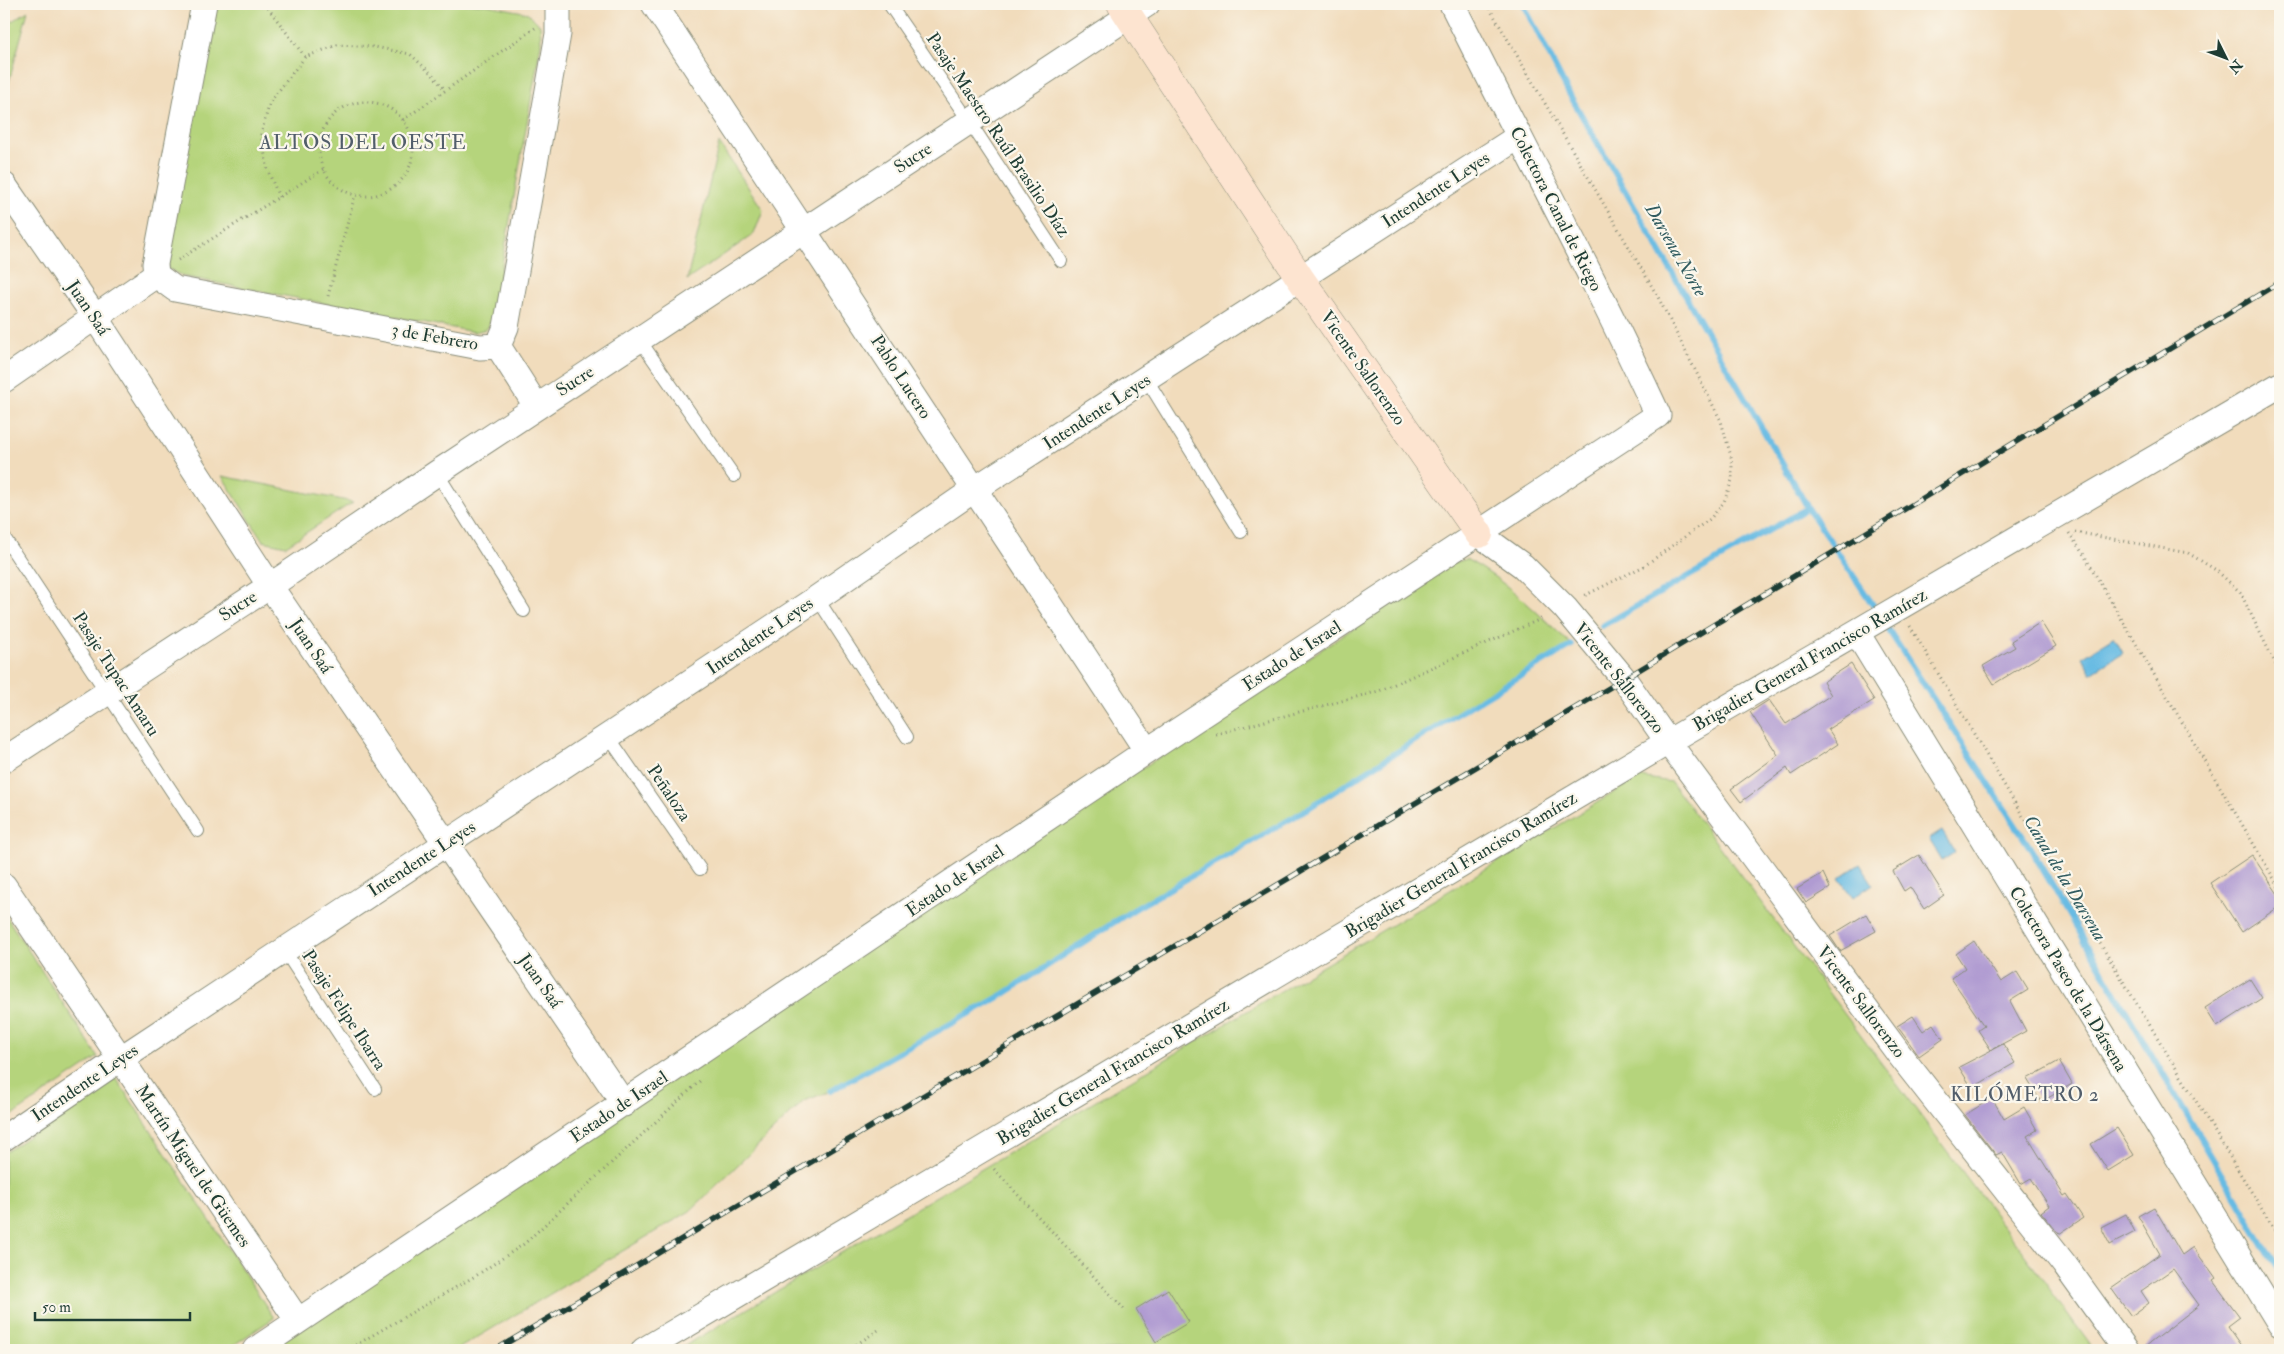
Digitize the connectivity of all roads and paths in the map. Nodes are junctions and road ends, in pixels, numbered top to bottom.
1 (204, 4) edge
2 (265, 4) edge
3 (654, 4) edge
4 (889, 4) edge
5 (1452, 4) edge
6 (1132, 8) edge
7 (553, 10) edge
8 (305, 57) junction
9 (445, 90) junction
10 (402, 120) junction
11 (970, 121) junction
12 (1518, 137) junction
13 (324, 169) junction
14 (4, 185) edge
15 (355, 195) junction
16 (279, 197) junction
17 (804, 230) junction
18 (1061, 261) dead end
19 (165, 269) junction
20 (1300, 278) junction
21 (326, 304) dead end
22 (95, 317) junction
23 (639, 339) junction
24 (498, 346) junction
25 (4, 380) edge
26 (1146, 380) junction
27 (2280, 384) edge
28 (537, 407) junction
29 (1658, 415) joint
30 (437, 473) junction
31 (734, 476) dead end
32 (975, 489) junction
33 (1241, 532) dead end
34 (1479, 534) junction
35 (4, 537) edge
36 (270, 586) junction
37 (817, 598) junction
38 (524, 610) dead end
39 (1879, 619) junction
40 (2280, 673) edge
41 (107, 692) junction
42 (608, 736) junction
43 (907, 737) dead end
44 (1668, 742) junction
45 (1148, 751) junction
46 (4, 760) edge
47 (198, 831) dead end
48 (446, 844) junction
49 (700, 869) dead end
50 (4, 886) edge
51 (2280, 889) edge
52 (284, 950) junction
53 (120, 1059) junction
54 (375, 1089) dead end
55 (624, 1104) junction
56 (4, 1138) edge
57 (978, 1152) junction
58 (2280, 1239) edge
59 (1124, 1309) dead end
60 (298, 1321) junction
61 (2280, 1324) edge
62 (880, 1329) dead end
63 (255, 1350) edge
64 (644, 1350) edge
65 (848, 1350) edge
66 (2126, 1350) edge

1 - 19 street
2 - 8 path
3 - 17 street, Pablo Lucero
4 - 11 lane, Pasaje Maestro Raúl Brasilio Díaz
5 - 12 street, Colectora Canal de Riego
6 - 11 street, Sucre
6 - 20 street, Vicente Sallorenzo
7 - 9 path
7 - 24 street, 3 de Febrero
8 - 9 path
8 - 16 path
9 - 10 path
10 - 13 path
10 - 15 path
11 - 17 street, Sucre
11 - 18 lane, Pasaje Maestro Raúl Brasilio Díaz
12 - 20 street, Intendente Leyes
12 - 29 street, Colectora Canal de Riego
13 - 15 path
13 - 16 path
14 - 22 street, Juan Saá
15 - 21 path
16 - 19 path
17 - 23 street, Sucre
17 - 32 street, Pablo Lucero
19 - 22 street
19 - 24 street, 3 de Febrero
20 - 26 street, Intendente Leyes
20 - 34 street, Vicente Sallorenzo
22 - 25 street
22 - 36 street, Juan Saá
23 - 28 street, Sucre
23 - 31 lane
24 - 28 street
26 - 32 street, Intendente Leyes
26 - 33 lane
27 - 39 street, Brigadier General Francisco Ramírez
28 - 30 street, Sucre
29 - 34 street, Estado de Israel
30 - 36 street, Sucre
30 - 38 lane
32 - 37 street, Intendente Leyes
32 - 45 street, Pablo Lucero
34 - 44 street, Vicente Sallorenzo
34 - 45 street, Estado de Israel
35 - 41 lane, Pasaje Tupac Amaru
36 - 41 street, Sucre
36 - 48 street, Juan Saá
37 - 42 street, Intendente Leyes
37 - 43 lane
39 - 44 street, Brigadier General Francisco Ramírez
39 - 58 path
39 - 61 street, Colectora Paseo de la Dársena
40 - 51 path
41 - 46 street, Sucre
41 - 47 lane, Pasaje Tupac Amaru
42 - 48 street, Intendente Leyes
42 - 49 lane, Peñaloza
44 - 57 street, Brigadier General Francisco Ramírez
44 - 66 street, Vicente Sallorenzo
45 - 55 street, Estado de Israel
48 - 52 street, Intendente Leyes
48 - 55 street, Juan Saá
50 - 53 street, Martín Miguel de Güemes
52 - 53 street, Intendente Leyes
52 - 54 lane, Pasaje Felipe Ibarra
53 - 56 street, Intendente Leyes
53 - 60 street, Martín Miguel de Güemes
55 - 60 street, Estado de Israel
57 - 59 path
57 - 64 street, Brigadier General Francisco Ramírez
60 - 63 street, Estado de Israel
62 - 65 path

